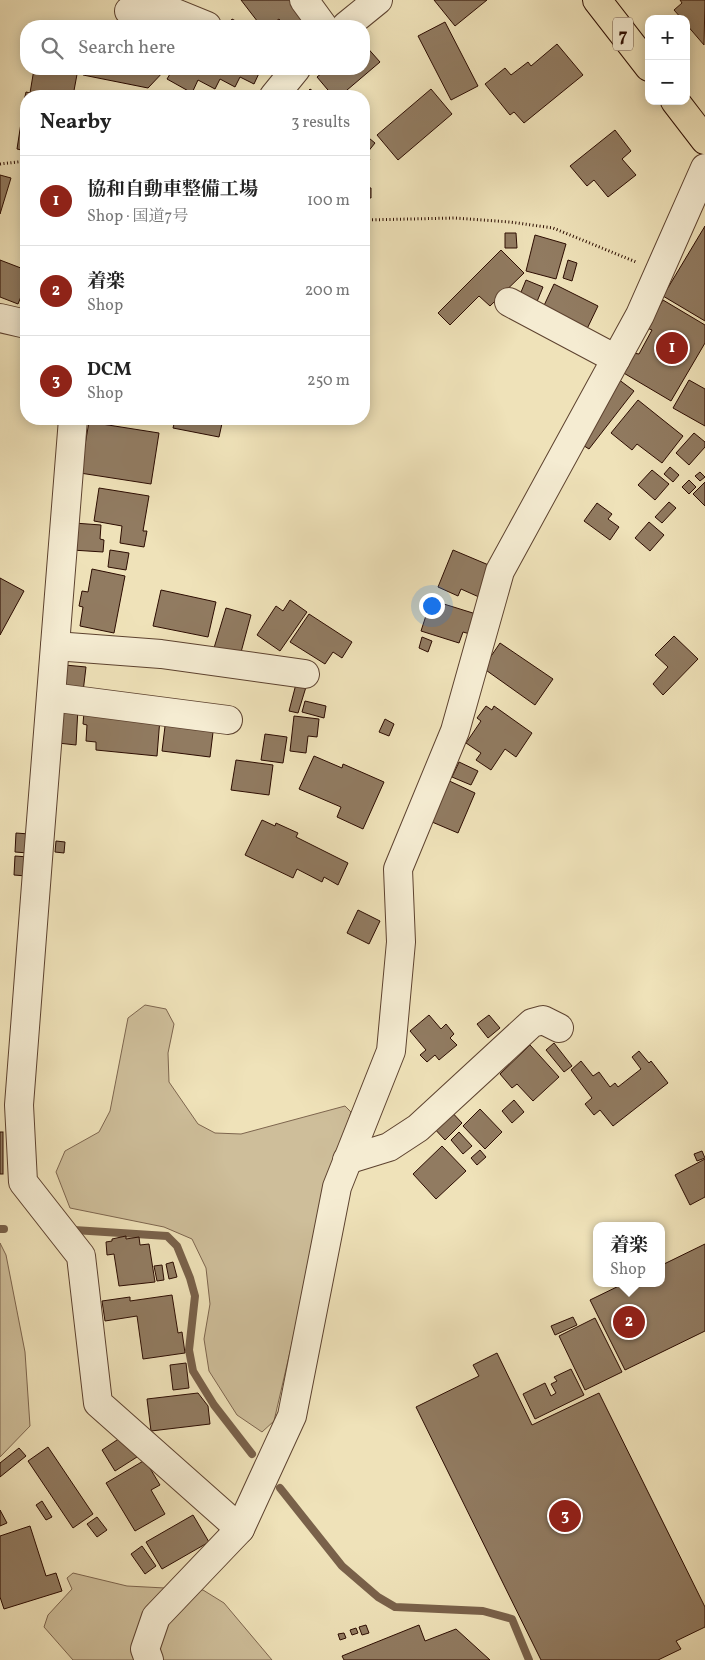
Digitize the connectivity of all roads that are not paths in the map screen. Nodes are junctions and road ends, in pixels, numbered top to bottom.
1 (304, 0) edge
2 (378, 0) edge
3 (597, 0) edge
4 (129, 11) dead end
5 (192, 20) edge
6 (319, 20) edge
7 (353, 20) edge
8 (645, 62) edge
9 (289, 75) edge
10 (278, 90) edge
11 (678, 105) edge
12 (705, 140) edge
13 (705, 168) edge
14 (509, 302) dead end
15 (0, 318) edge
16 (20, 323) edge
17 (616, 359) junction
18 (73, 425) edge
19 (55, 646) junction
20 (305, 674) dead end
21 (51, 697) junction
22 (228, 720) dead end
23 (560, 1028) dead end
24 (347, 1160) junction
25 (240, 1528) junction
26 (149, 1660) edge

1 - 6 street
2 - 7 street
3 - 8 highway, 7
4 - 5 street
9 - 10 street
11 - 12 highway
13 - 17 street
14 - 17 street
15 - 16 street
17 - 24 street
18 - 19 street
19 - 20 street
19 - 21 street
21 - 22 street
21 - 25 street
23 - 24 street
24 - 25 street
25 - 26 street

